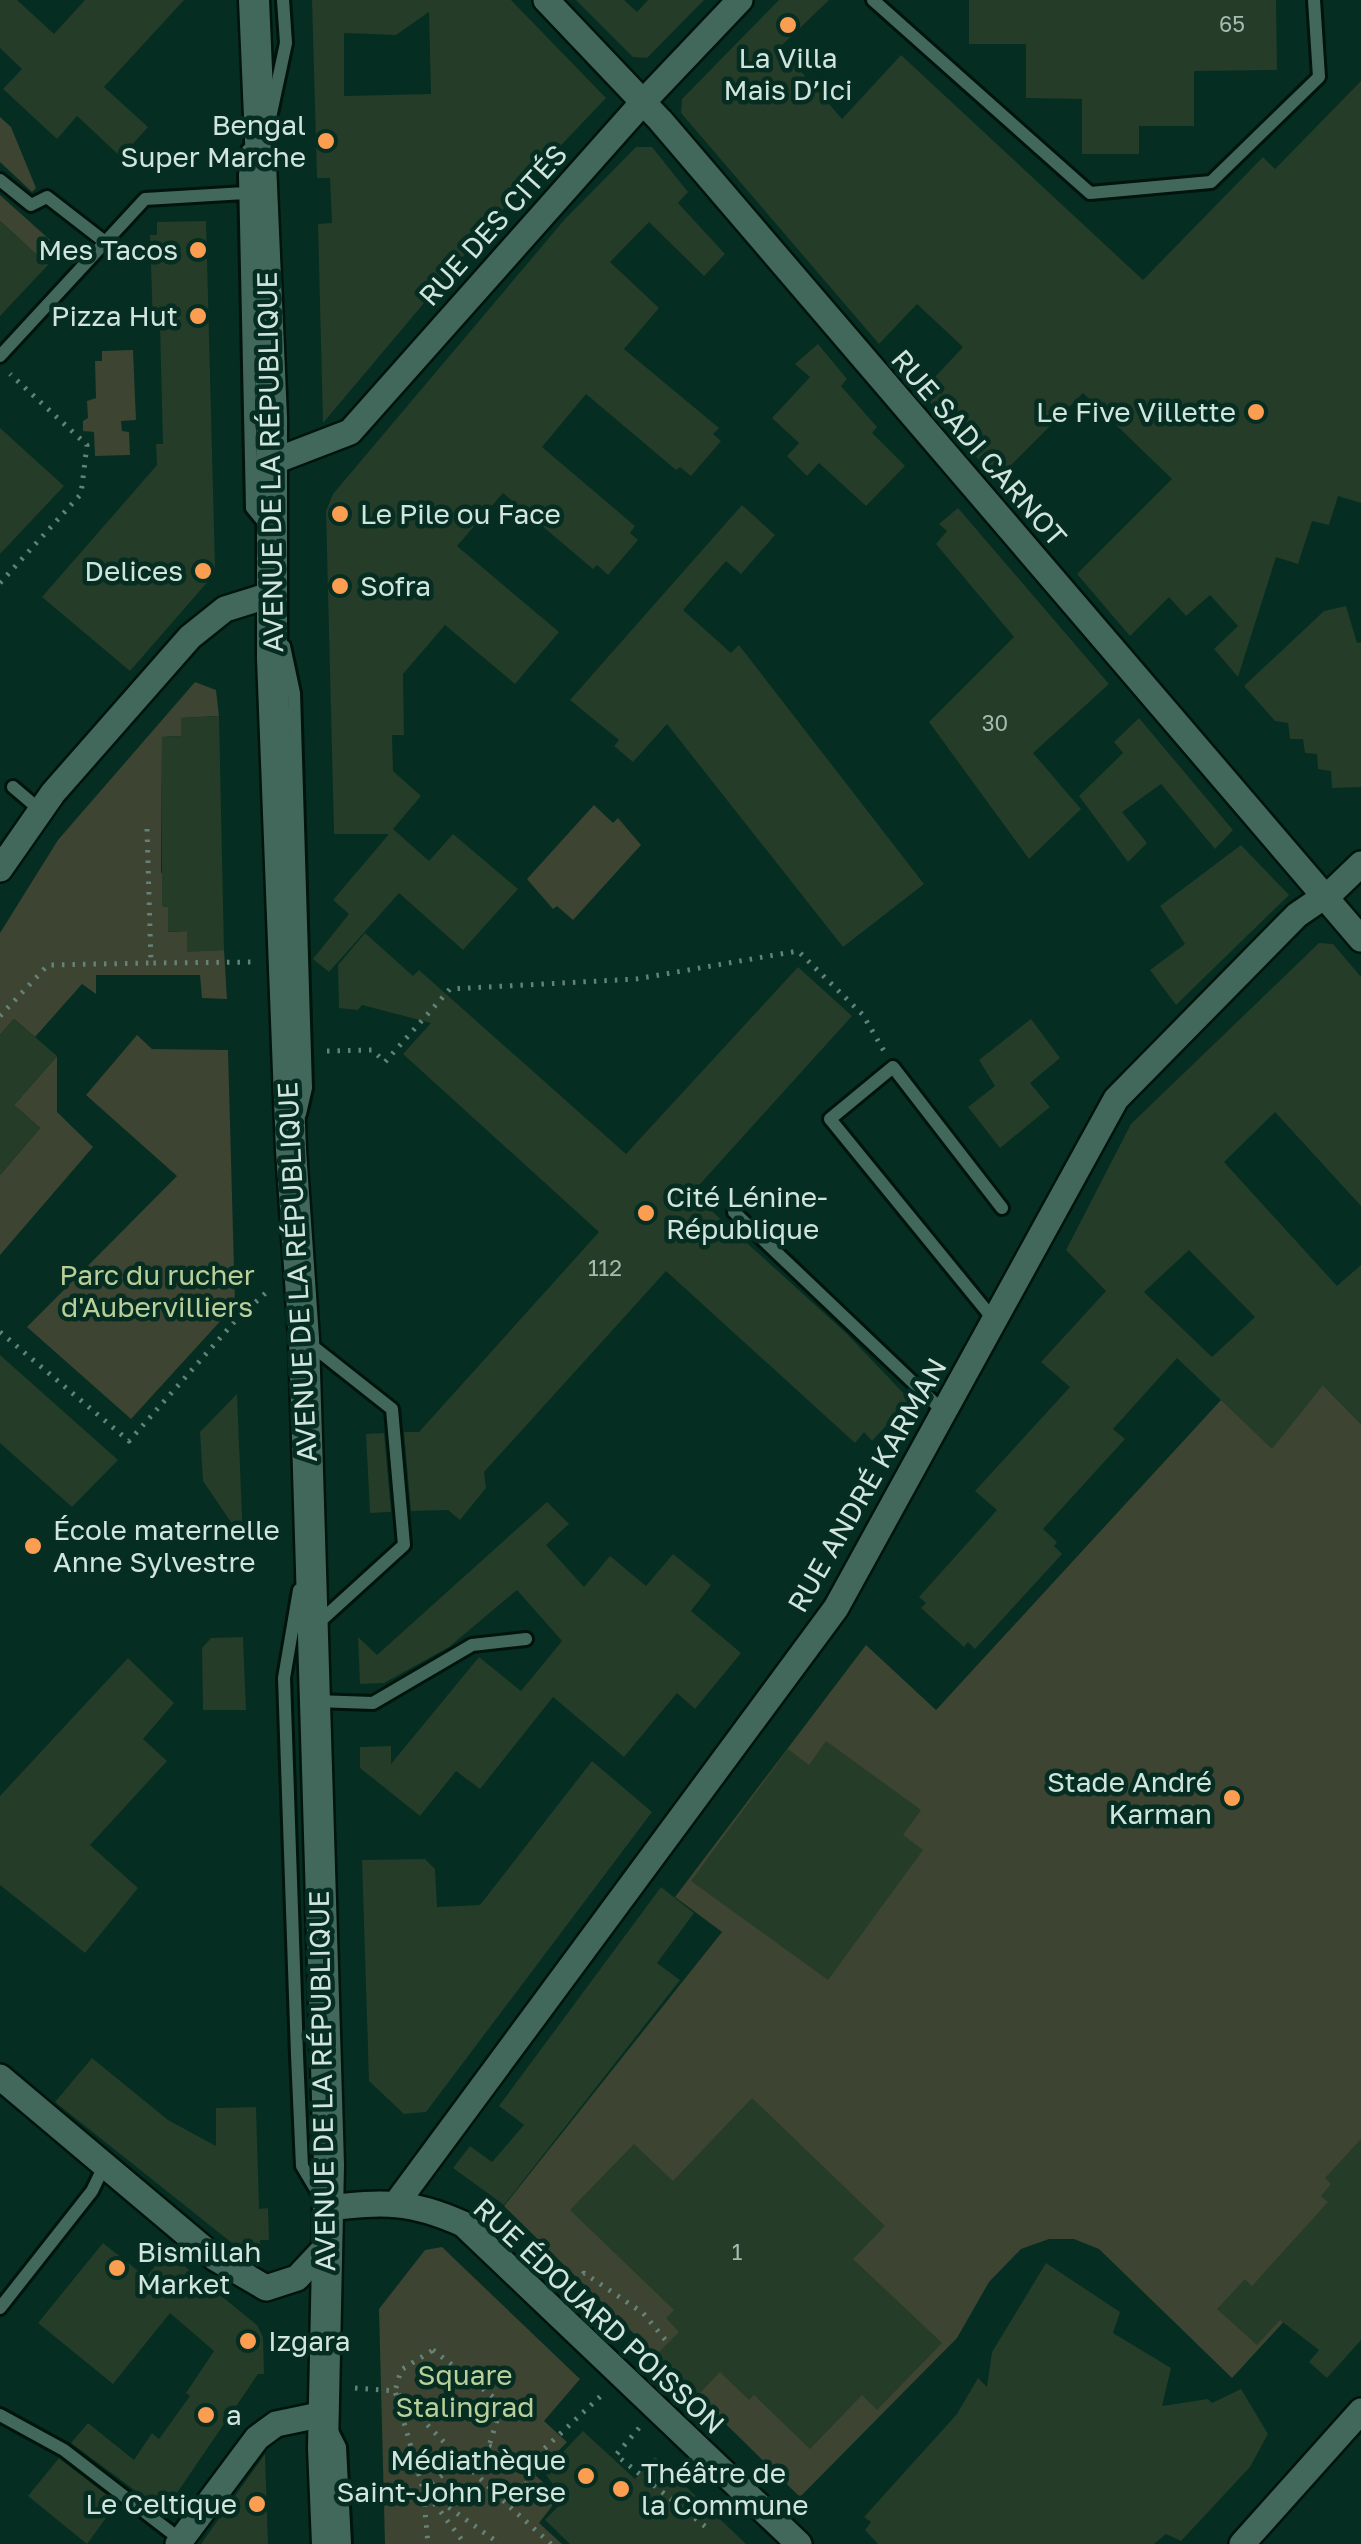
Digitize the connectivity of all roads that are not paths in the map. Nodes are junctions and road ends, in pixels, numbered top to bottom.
1 (254, 0) edge
2 (283, 0) edge
3 (546, 0) edge
4 (740, 0) edge
5 (873, 0) edge
6 (1314, 0) edge
7 (257, 94) junction
8 (644, 102) junction
9 (263, 150) junction
10 (0, 180) edge
11 (245, 193) junction
12 (105, 242) junction
13 (0, 356) edge
14 (272, 462) junction
15 (273, 533) junction
16 (273, 594) junction
17 (13, 787) dead end
18 (40, 810) junction
19 (1361, 864) edge
20 (0, 868) edge
21 (1324, 897) junction
22 (1361, 940) edge
23 (291, 1150) junction
24 (1002, 1208) dead end
25 (734, 1212) dead end
26 (994, 1320) junction
27 (304, 1340) junction
28 (944, 1412) junction
29 (308, 1538) junction
30 (310, 1630) junction
31 (526, 1639) dead end
32 (312, 1701) junction
33 (0, 2076) edge
34 (106, 2164) junction
35 (398, 2201) junction
36 (328, 2208) junction
37 (326, 2247) junction
38 (0, 2308) edge
39 (324, 2401) junction
40 (1361, 2411) edge
41 (0, 2415) edge
42 (179, 2542) edge
43 (327, 2544) edge
44 (344, 2544) edge
45 (799, 2544) edge
46 (1242, 2544) edge

1 - 7 main road, AVENUE DE LA RÉPUBLIQUE
2 - 9 lane
3 - 8 street, RUE SADI CARNOT
4 - 8 street, RUE DES CITÉS
5 - 6 lane
7 - 9 main road, AVENUE DE LA RÉPUBLIQUE
7 - 11 lane
8 - 14 street, RUE DES CITÉS
8 - 21 street, RUE SADI CARNOT
9 - 14 main road, AVENUE DE LA RÉPUBLIQUE
10 - 12 lane
11 - 12 lane
11 - 15 lane
12 - 13 lane
14 - 15 main road, AVENUE DE LA RÉPUBLIQUE
15 - 16 main road, AVENUE DE LA RÉPUBLIQUE
16 - 18 street
16 - 23 main road, AVENUE DE LA RÉPUBLIQUE
16 - 23 lane
17 - 18 lane
18 - 20 street
19 - 21 street, RUE ANDRÉ KARMAN
21 - 22 street, RUE SADI CARNOT
21 - 26 street, RUE ANDRÉ KARMAN
23 - 27 main road, AVENUE DE LA RÉPUBLIQUE
24 - 26 lane
25 - 28 lane
26 - 28 street, RUE ANDRÉ KARMAN
27 - 29 main road, AVENUE DE LA RÉPUBLIQUE
27 - 30 lane
28 - 35 street, RUE ANDRÉ KARMAN
29 - 30 main road, AVENUE DE LA RÉPUBLIQUE
29 - 36 lane
30 - 32 main road, AVENUE DE LA RÉPUBLIQUE
31 - 32 lane
32 - 36 main road, AVENUE DE LA RÉPUBLIQUE
33 - 34 street
34 - 37 street
34 - 38 lane
35 - 36 street, RUE ÉDOUARD POISSON
35 - 45 street, RUE ÉDOUARD POISSON
36 - 37 main road, AVENUE DE LA RÉPUBLIQUE
37 - 39 main road, AVENUE DE LA RÉPUBLIQUE
39 - 42 street
39 - 43 main road, AVENUE DE LA RÉPUBLIQUE
39 - 44 lane
40 - 46 street
41 - 42 lane

